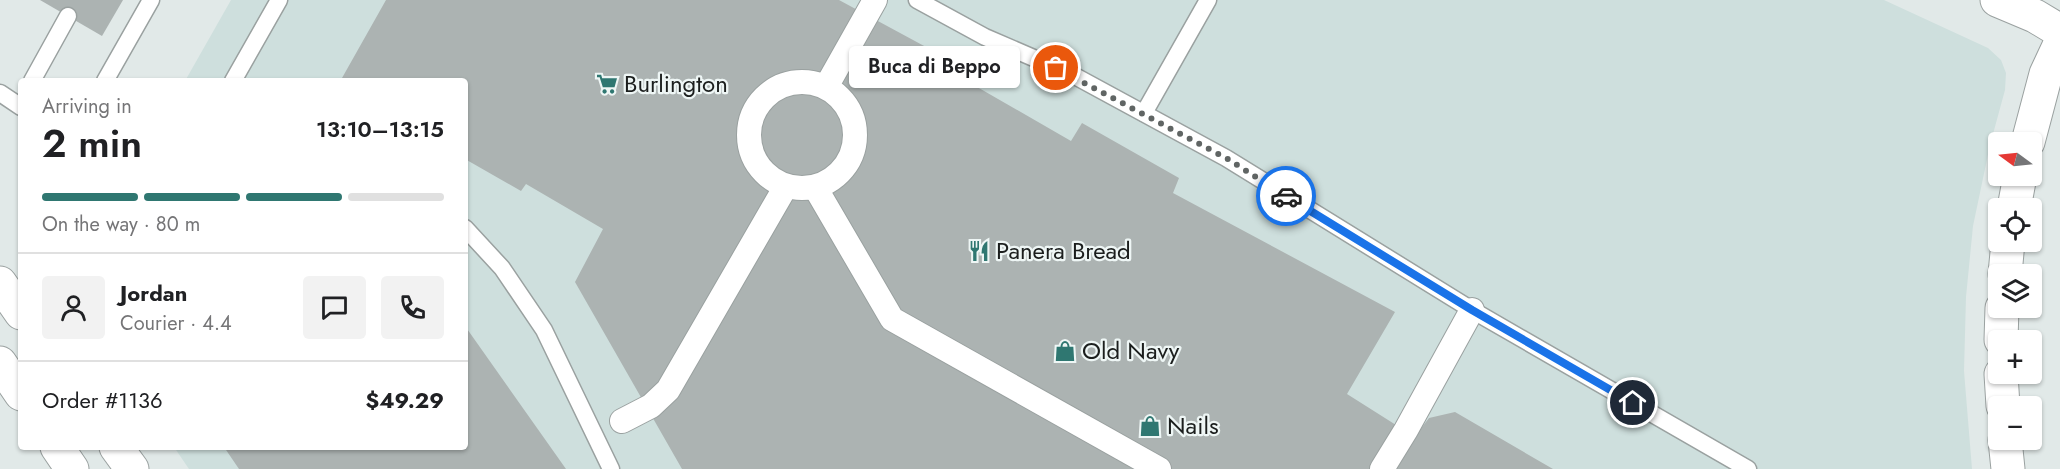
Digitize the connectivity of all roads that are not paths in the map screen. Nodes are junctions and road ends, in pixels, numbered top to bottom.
1 (151, 0) edge
2 (279, 0) edge
3 (875, 0) edge
4 (917, 0) edge
5 (1208, 0) edge
6 (1997, 0) edge
7 (68, 16) dead end
8 (2060, 32) edge
9 (2060, 44) edge
10 (34, 78) edge
11 (107, 78) edge
12 (239, 78) edge
13 (826, 87) junction
14 (0, 93) edge
15 (18, 103) edge
16 (1144, 113) junction
17 (2031, 132) edge
18 (786, 186) junction
19 (815, 187) junction
20 (468, 231) edge
21 (0, 283) edge
22 (18, 309) edge
23 (1472, 310) junction
24 (0, 363) edge
25 (18, 390) edge
26 (622, 421) dead end
27 (59, 450) edge
28 (118, 450) edge
29 (2006, 450) edge
30 (72, 469) edge
31 (132, 469) edge
32 (611, 469) edge
33 (1159, 469) edge
34 (1382, 469) edge
35 (1748, 469) edge
36 (2008, 469) edge

1 - 11 lane
2 - 12 lane
3 - 13 street
4 - 16 lane
5 - 16 lane
6 - 8 main road
7 - 10 lane
9 - 17 main road
13 - 18 street
13 - 19 street
14 - 15 lane
16 - 23 lane
18 - 19 street
18 - 26 street
19 - 33 street
20 - 32 lane
21 - 22 main road
23 - 34 street
23 - 35 lane
24 - 25 main road
27 - 30 main road
28 - 31 main road
29 - 36 main road

